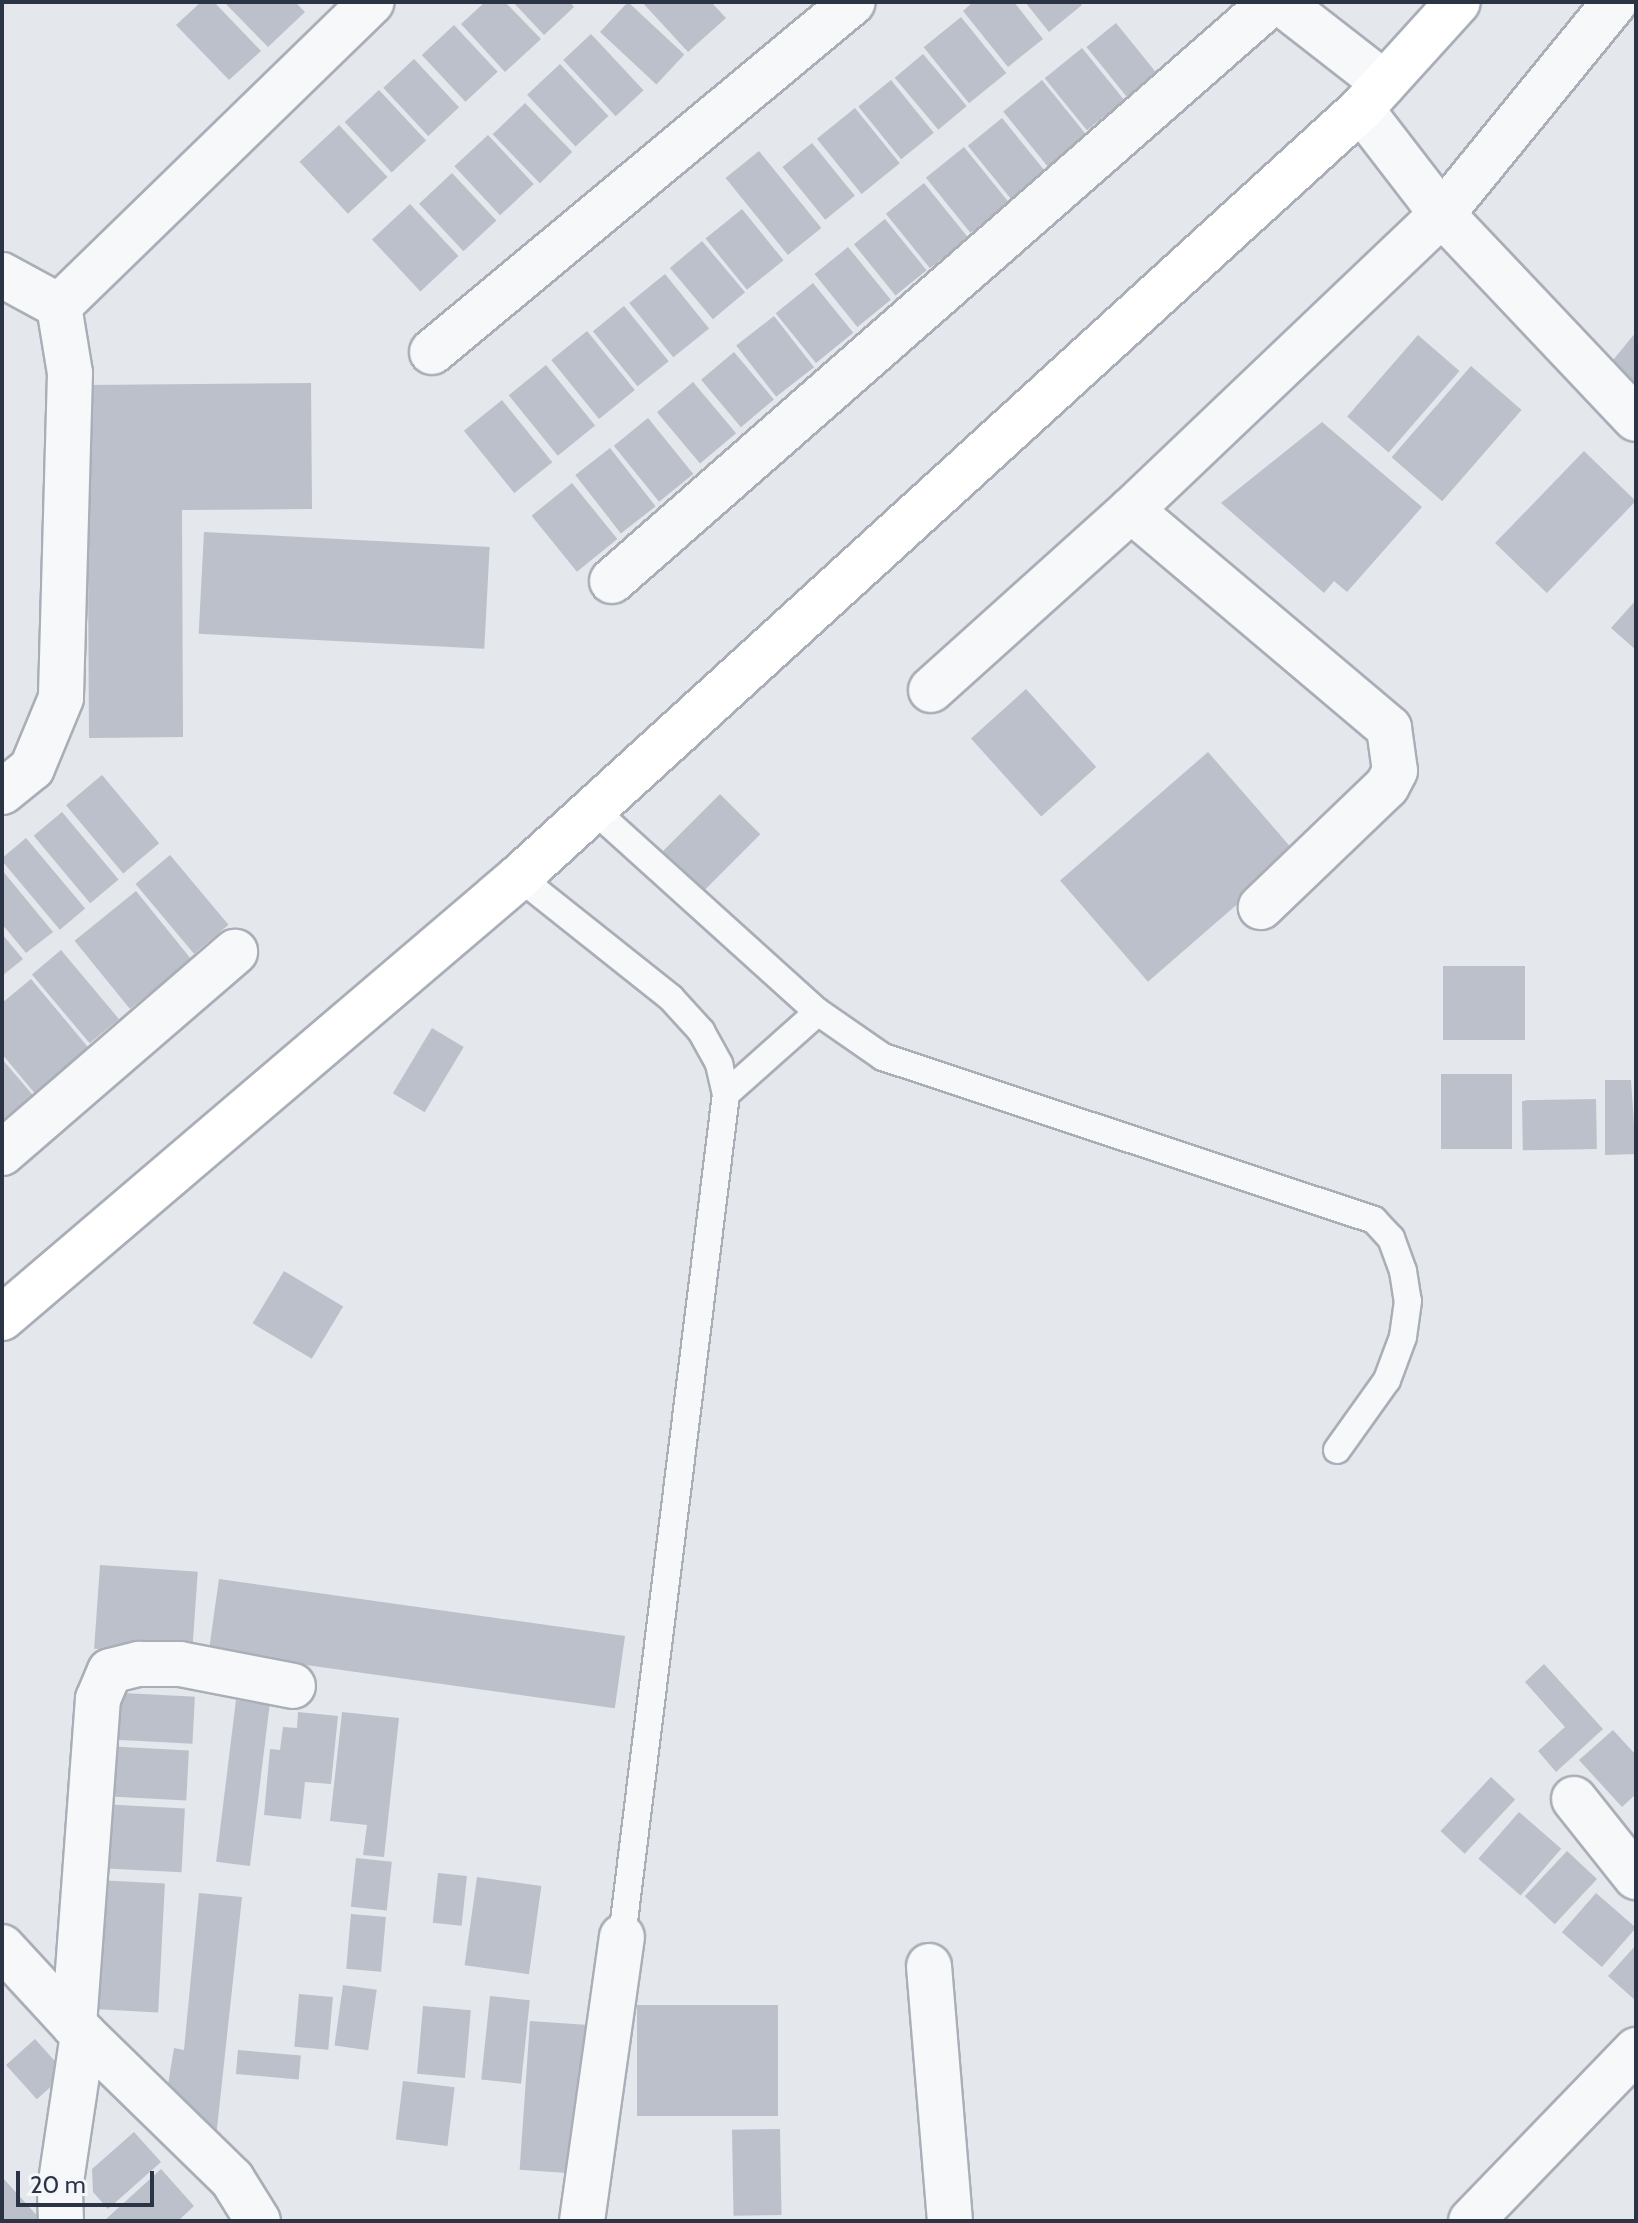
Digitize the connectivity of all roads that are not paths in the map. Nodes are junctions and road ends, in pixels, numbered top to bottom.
1 (372, 2) edge
2 (1272, 2) edge
3 (1280, 2) edge
4 (1458, 2) edge
5 (1615, 2) edge
6 (823, 11) edge
7 (1372, 96) junction
8 (1442, 214) junction
9 (2, 275) edge
10 (59, 306) junction
11 (432, 352) dead end
12 (1636, 419) edge
13 (1131, 510) junction
14 (612, 581) dead end
15 (931, 690) dead end
16 (2, 792) edge
17 (593, 809) junction
18 (519, 877) junction
19 (1261, 907) dead end
20 (235, 952) dead end
21 (818, 1012) junction
22 (726, 1094) junction
23 (2, 1153) edge
24 (2, 1318) edge
25 (1337, 1450) dead end
26 (293, 1686) dead end
27 (1574, 1799) dead end
28 (1636, 1877) edge
29 (622, 1937) joint
30 (2, 1947) edge
31 (929, 1966) dead end
32 (78, 2030) junction
33 (1636, 2050) edge
34 (61, 2221) edge
35 (258, 2221) edge
36 (582, 2221) edge
37 (950, 2221) edge
38 (1471, 2221) edge

1 - 10 street
2 - 14 street
3 - 7 street
4 - 7 street
5 - 8 street
6 - 11 street
7 - 8 street
7 - 17 street
8 - 12 street
8 - 13 street
9 - 10 street
10 - 16 street
13 - 15 street
13 - 19 street
17 - 18 street
17 - 21 lane
18 - 22 lane
18 - 24 street
20 - 23 street
21 - 22 lane
21 - 25 lane
22 - 29 lane
26 - 32 street
27 - 28 street
29 - 36 street
30 - 32 street
31 - 37 street
32 - 34 street
32 - 35 street
33 - 38 street

